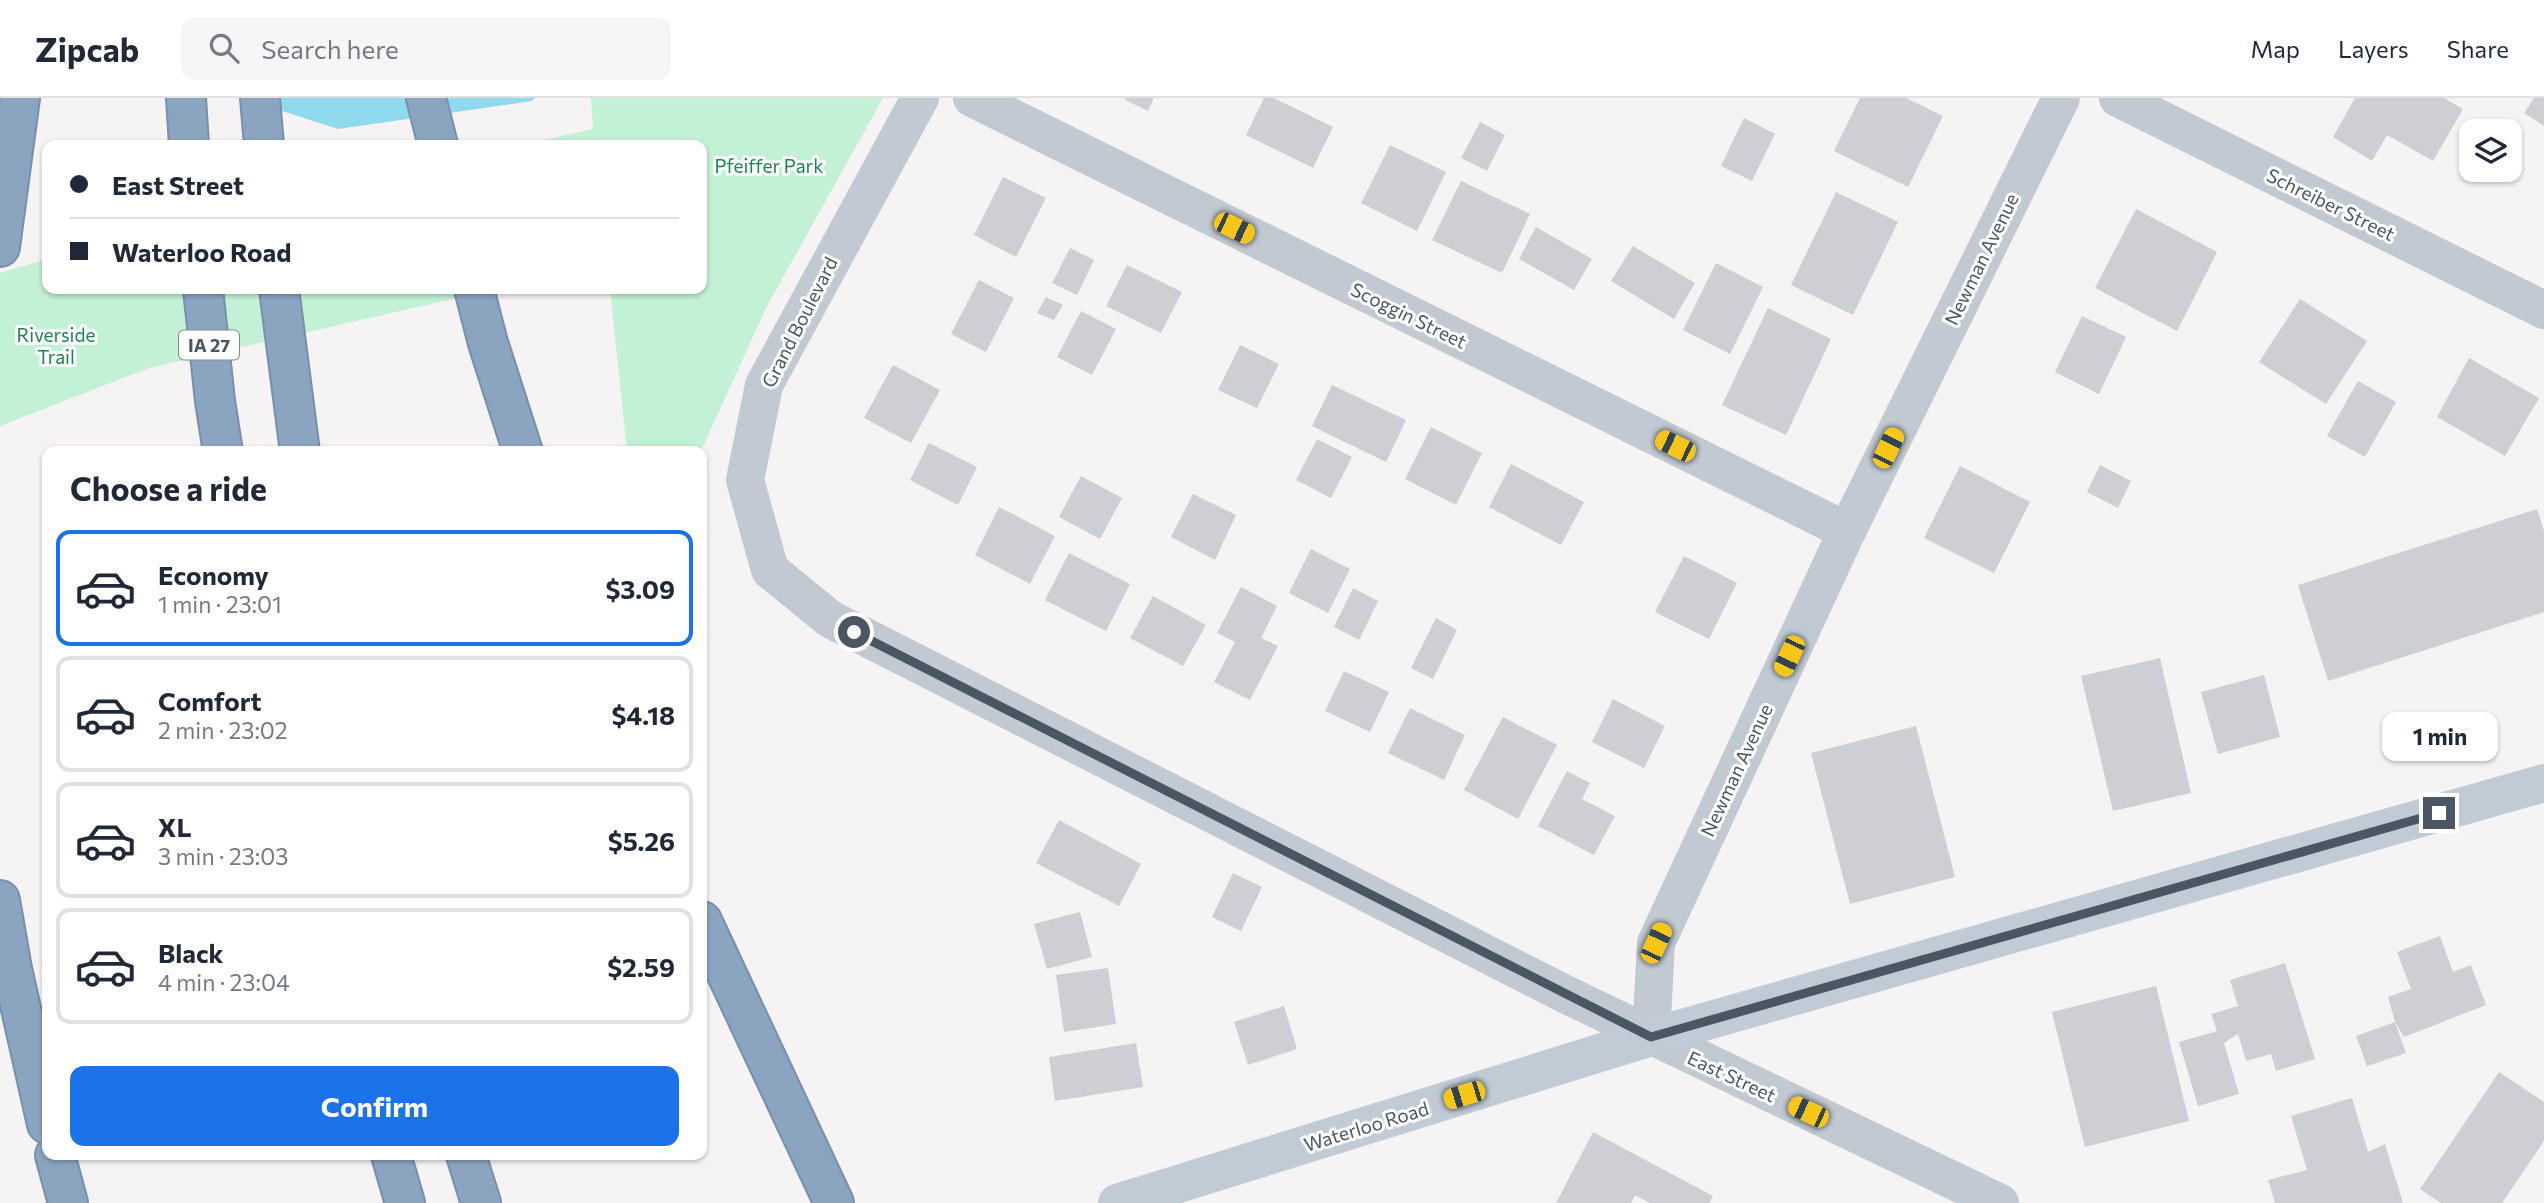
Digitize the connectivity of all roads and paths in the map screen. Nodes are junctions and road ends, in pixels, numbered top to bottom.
1 (20, 98) edge
2 (186, 98) edge
3 (260, 98) edge
4 (426, 98) edge
5 (920, 98) edge
6 (972, 98) edge
7 (2061, 98) edge
8 (2118, 98) edge
9 (188, 140) edge
10 (264, 140) edge
11 (437, 140) edge
12 (0, 247) edge
13 (204, 294) edge
14 (280, 294) edge
15 (475, 294) edge
16 (2544, 310) edge
17 (222, 446) edge
18 (299, 446) edge
19 (521, 446) edge
20 (1846, 531) junction
21 (830, 620) joint
22 (2544, 783) edge
23 (0, 900) edge
24 (707, 932) edge
25 (1651, 1037) junction
26 (42, 1102) edge
27 (56, 1160) edge
28 (392, 1160) edge
29 (468, 1160) edge
30 (480, 1201) edge
31 (68, 1203) edge
32 (405, 1203) edge
33 (834, 1203) edge
34 (1117, 1203) edge
35 (2000, 1203) edge

1 - 12 highway
2 - 9 highway
3 - 10 highway
4 - 11 highway
5 - 21 street, Grand Boulevard
6 - 20 street, Scoggin Street
7 - 20 street, Newman Avenue
8 - 16 street, Schreiber Street
13 - 17 highway, IA 27
14 - 18 highway
15 - 19 highway
20 - 25 street, Newman Avenue
21 - 25 street, East Street
22 - 25 main road, Waterloo Road
23 - 26 highway
24 - 33 highway
25 - 34 main road, Waterloo Road
25 - 35 street, East Street
27 - 31 highway
28 - 32 highway
29 - 30 highway

